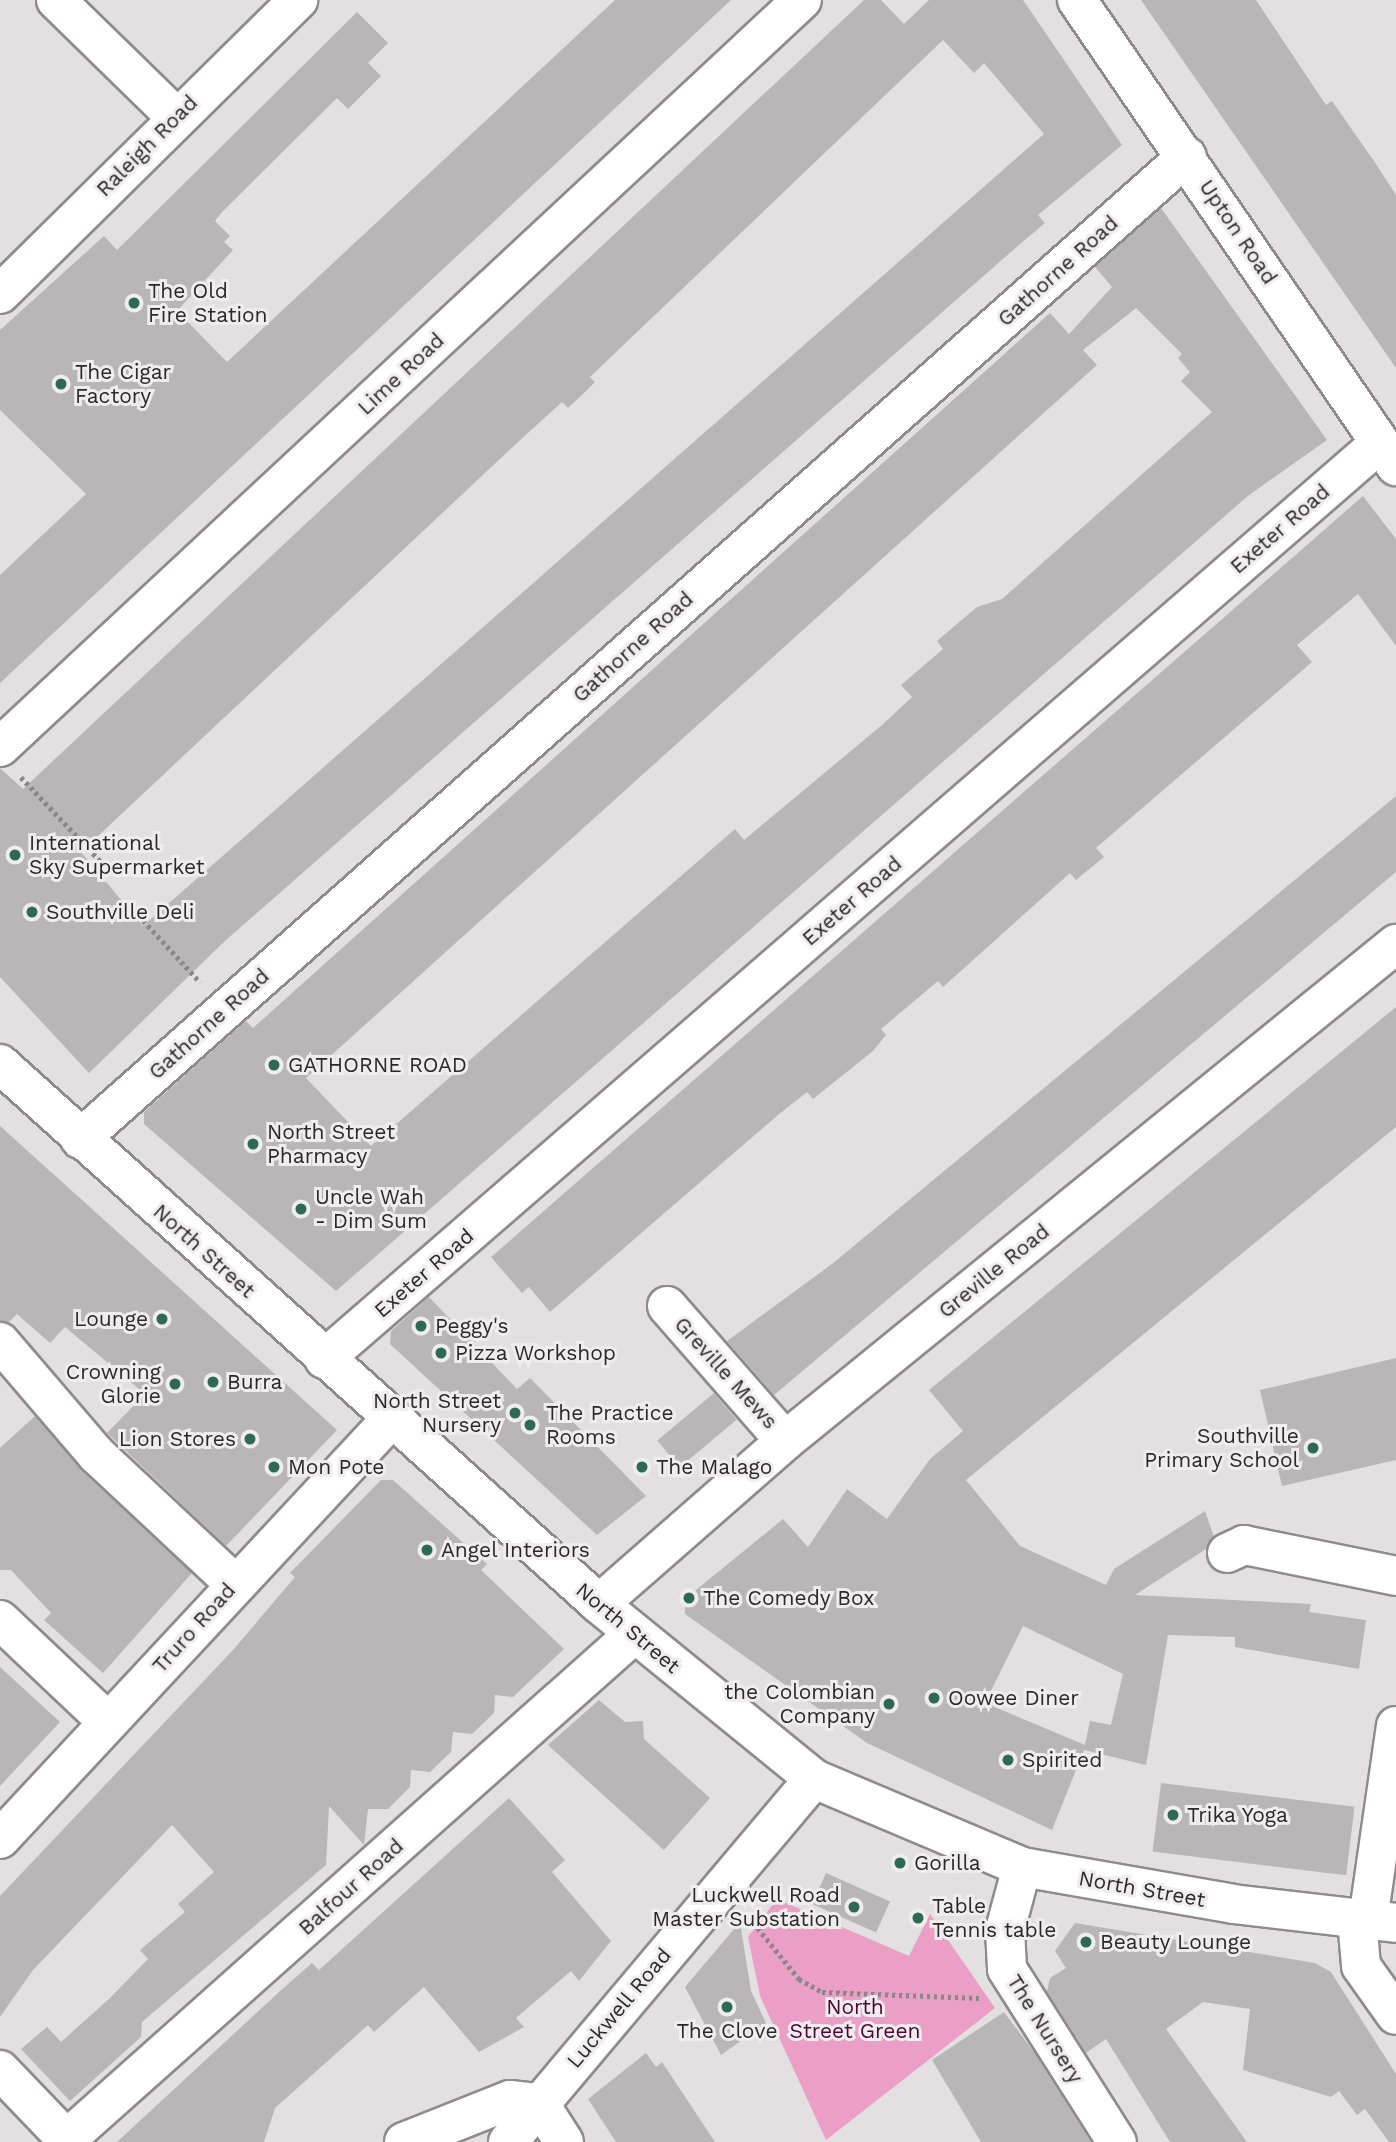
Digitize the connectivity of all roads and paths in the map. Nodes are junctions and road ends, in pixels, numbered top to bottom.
1 (56, 0) edge
2 (298, 0) edge
3 (802, 0) edge
4 (1077, 0) edge
5 (176, 117) junction
6 (1187, 156) junction
7 (0, 294) edge
8 (1388, 454) edge
9 (9, 761) edge
10 (102, 863) dead end
11 (129, 905) dead end
12 (1396, 944) edge
13 (225, 1010) junction
14 (0, 1064) edge
15 (80, 1139) junction
16 (667, 1306) dead end
17 (0, 1342) edge
18 (324, 1359) junction
19 (391, 1419) junction
20 (785, 1441) junction
21 (1227, 1553) dead end
22 (1396, 1576) edge
23 (235, 1584) junction
24 (599, 1604) junction
25 (0, 1620) edge
26 (634, 1634) junction
27 (108, 1723) junction
28 (1396, 1726) edge
29 (814, 1779) junction
30 (0, 1839) edge
31 (1022, 1867) junction
32 (1374, 1921) edge
33 (762, 1932) dead end
34 (1022, 1998) junction
35 (1396, 2015) edge
36 (0, 2070) edge
37 (539, 2103) junction
38 (68, 2141) edge
39 (404, 2142) edge
40 (508, 2142) edge
41 (564, 2142) edge
42 (1117, 2142) edge

1 - 5 street
2 - 5 street, Raleigh Road
3 - 9 street, Lime Road
4 - 6 street, Upton Road
5 - 7 street, Raleigh Road
6 - 8 street, Upton Road
6 - 13 street, Gathorne Road
8 - 18 street, Exeter Road
9 - 10 path
11 - 13 path
12 - 20 street, Greville Road
13 - 15 street, Gathorne Road
14 - 15 street, North Street
15 - 18 street, North Street
16 - 20 street, Greville Mews
17 - 23 street
18 - 19 street, North Street
19 - 23 street, Truro Road
19 - 24 street, North Street
20 - 24 street, Greville Road
21 - 22 street
23 - 27 street, Truro Road
24 - 26 street, North Street
25 - 27 street
26 - 29 street, North Street
26 - 38 street, Balfour Road
27 - 30 street, Truro Road
28 - 32 street
29 - 31 street, North Street
29 - 37 street, Luckwell Road
31 - 32 street, North Street
31 - 34 street, The Nursery
32 - 35 street
33 - 34 path
34 - 42 street, The Nursery
36 - 38 street
37 - 39 street
37 - 40 street, Luckwell Road
37 - 41 street

